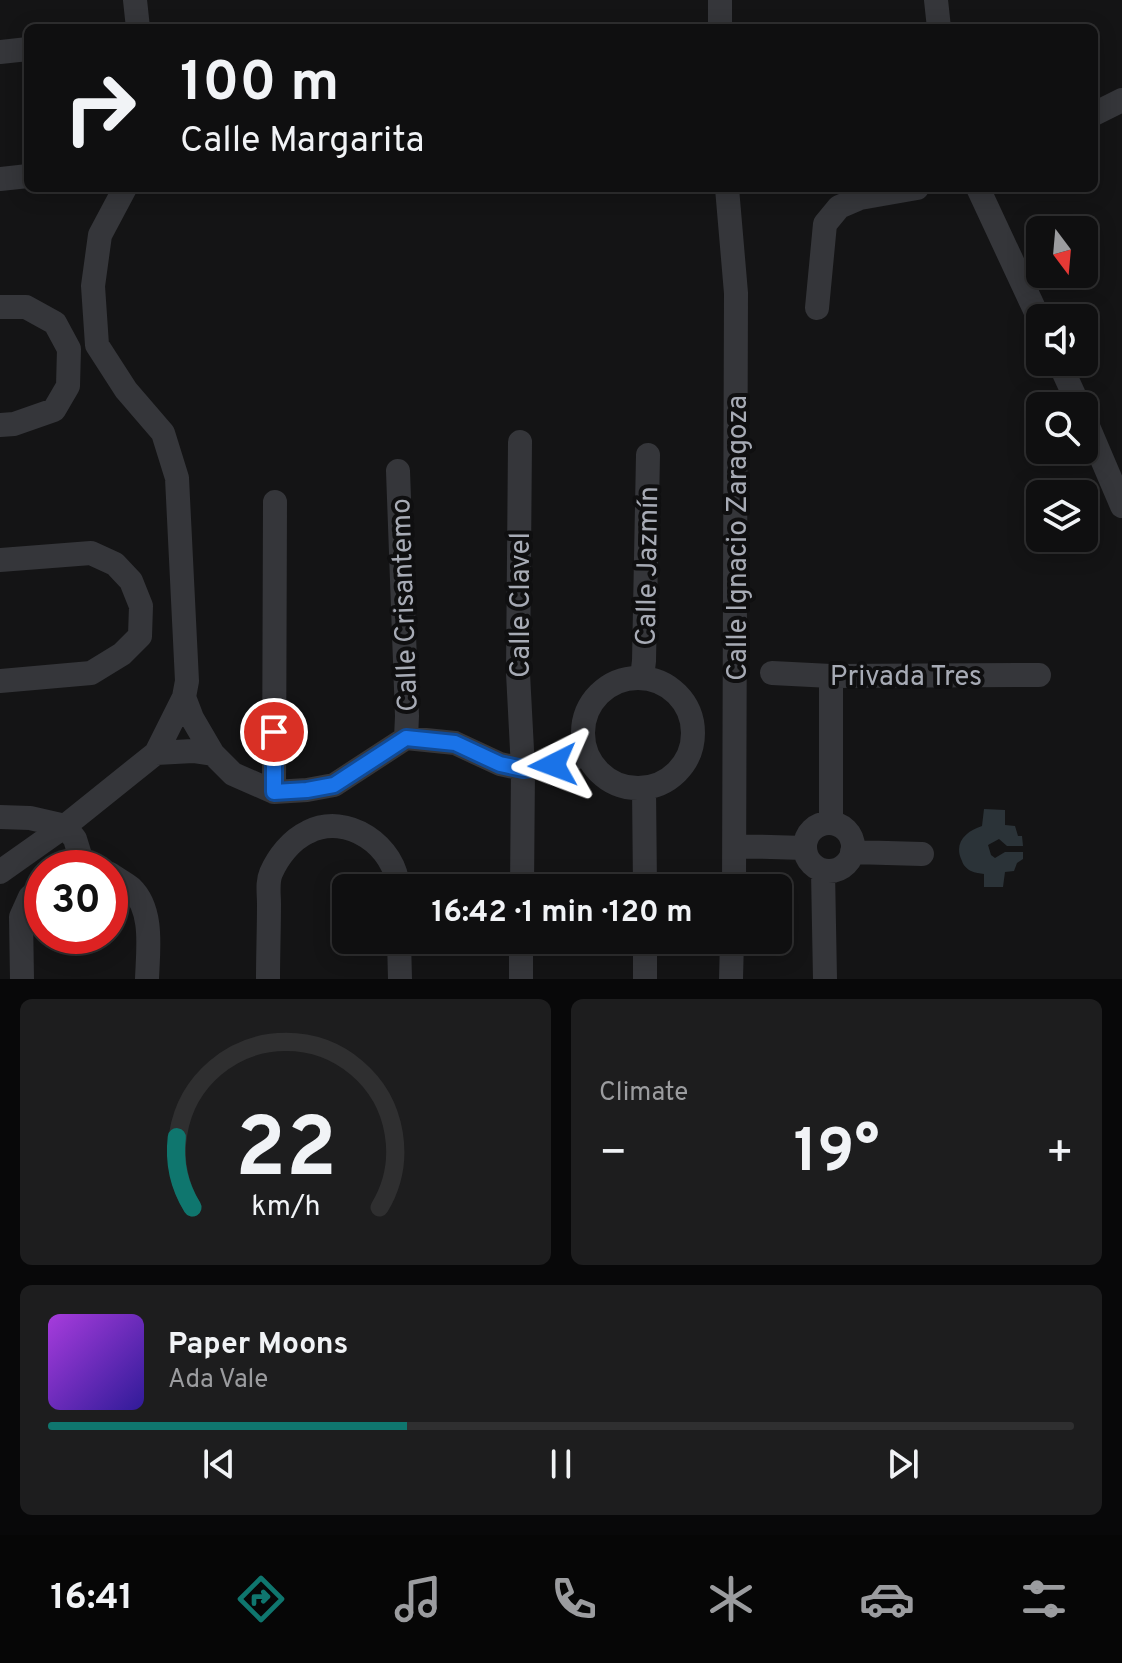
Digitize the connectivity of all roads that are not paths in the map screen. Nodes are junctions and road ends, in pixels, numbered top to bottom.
1 (135, 0) edge
2 (720, 0) edge
3 (936, 0) edge
4 (138, 24) edge
5 (720, 24) edge
6 (939, 24) edge
7 (24, 49) edge
8 (0, 52) edge
9 (1122, 100) edge
10 (1098, 112) edge
11 (24, 176) edge
12 (0, 179) edge
13 (123, 192) edge
14 (727, 192) edge
15 (894, 192) edge
16 (980, 192) edge
17 (1032, 304) edge
18 (0, 307) edge
19 (817, 308) dead end
20 (97, 345) junction
21 (69, 349) junction
22 (0, 425) edge
23 (520, 442) dead end
24 (1098, 450) edge
25 (648, 455) dead end
26 (398, 471) dead end
27 (275, 502) dead end
28 (1122, 506) edge
29 (0, 560) edge
30 (182, 594) junction
31 (141, 606) junction
32 (772, 673) dead end
33 (1039, 675) dead end
34 (831, 676) junction
35 (642, 677) junction
36 (0, 681) edge
37 (184, 697) junction
38 (406, 738) junction
39 (156, 753) junction
40 (213, 754) junction
41 (586, 754) junction
42 (523, 769) junction
43 (334, 785) junction
44 (644, 788) junction
45 (274, 792) junction
46 (0, 817) edge
47 (831, 823) junction
48 (334, 825) junction
49 (65, 826) junction
50 (735, 846) junction
51 (805, 848) junction
52 (79, 850) edge
53 (852, 852) junction
54 (922, 854) dead end
55 (823, 871) junction
56 (0, 872) edge
57 (395, 874) edge
58 (522, 874) edge
59 (645, 874) edge
60 (734, 874) edge
61 (128, 886) edge
62 (24, 910) edge
63 (399, 954) edge
64 (521, 954) edge
65 (645, 954) edge
66 (732, 954) edge
67 (22, 979) edge
68 (147, 979) edge
69 (268, 979) edge
70 (400, 979) edge
71 (521, 979) edge
72 (645, 979) edge
73 (731, 979) edge
74 (825, 979) edge

1 - 4 street
2 - 5 street
3 - 6 street
7 - 8 street
9 - 10 street
11 - 12 street
13 - 20 street
14 - 50 street, Calle Ignacio Zaragoza
15 - 19 street
16 - 17 street
18 - 21 street
20 - 21 street
20 - 30 street
21 - 22 street
23 - 42 street, Calle Clavel
24 - 28 street
25 - 35 street, Calle Jazmín
26 - 38 street, Calle Crisantemo
27 - 45 street
29 - 31 street
30 - 31 street
30 - 37 street
31 - 36 street
32 - 34 street, Privada Tres
33 - 34 street, Privada Tres
34 - 47 street
35 - 41 street
35 - 44 street
37 - 39 street
37 - 40 street
38 - 42 street
38 - 43 street
39 - 40 street
39 - 49 street
40 - 45 street
41 - 42 street
41 - 44 street
42 - 58 street, Calle Clavel
43 - 45 street
43 - 48 street
44 - 59 street
46 - 49 street
47 - 51 street
47 - 53 street
48 - 57 street
48 - 69 street
49 - 52 street
49 - 56 street
50 - 51 street
50 - 60 street, Calle Ignacio Zaragoza
51 - 55 street
53 - 54 street
53 - 55 street
55 - 74 street
61 - 68 street
62 - 67 street
63 - 70 street
64 - 71 street
65 - 72 street
66 - 73 street

